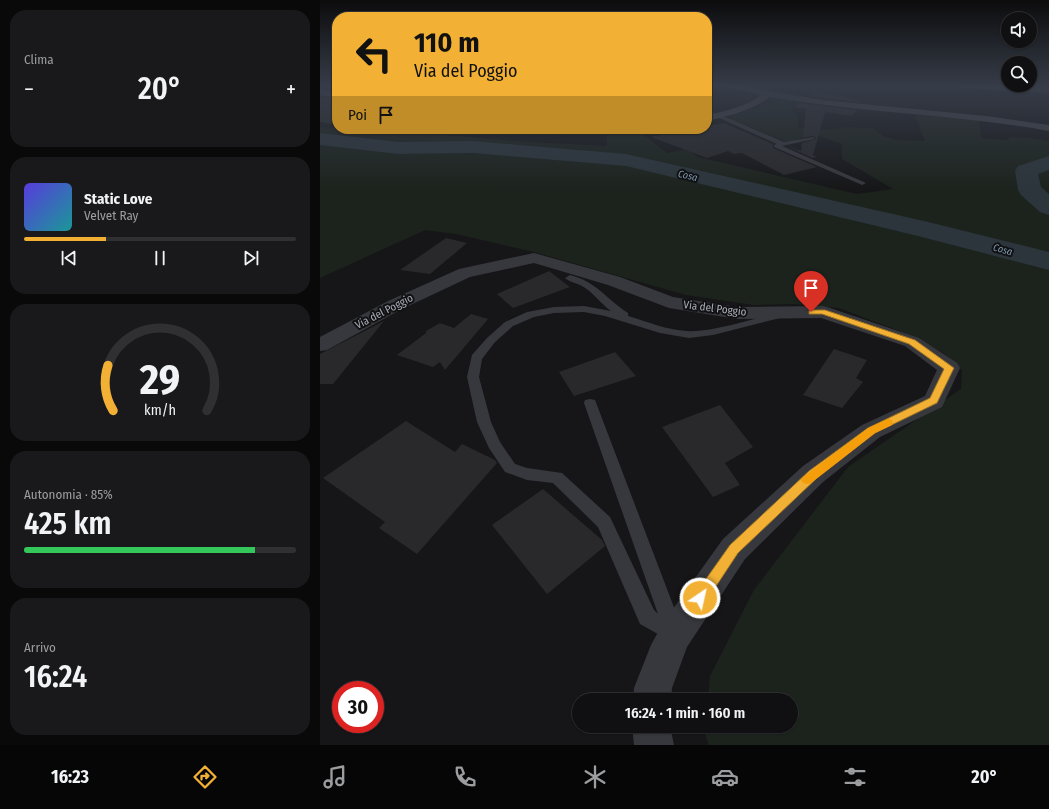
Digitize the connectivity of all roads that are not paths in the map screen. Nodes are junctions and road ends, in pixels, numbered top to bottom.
1 (730, 121) edge
2 (1006, 121) edge
3 (1049, 128) edge
4 (812, 138) dead end
5 (783, 144) junction
6 (862, 183) dead end
7 (570, 278) dead end
8 (789, 312) junction
9 (635, 322) junction
10 (320, 345) edge
11 (590, 403) dead end
12 (675, 635) junction
13 (653, 693) edge
14 (652, 733) edge
15 (654, 745) edge

1 - 5 lane
2 - 3 main road
4 - 5 lane
5 - 6 lane
7 - 9 lane
8 - 9 lane
8 - 10 street, Via del Poggio
8 - 12 street, Via del Poggio
9 - 12 lane
11 - 12 lane
12 - 13 street, Via del Poggio
14 - 15 street

